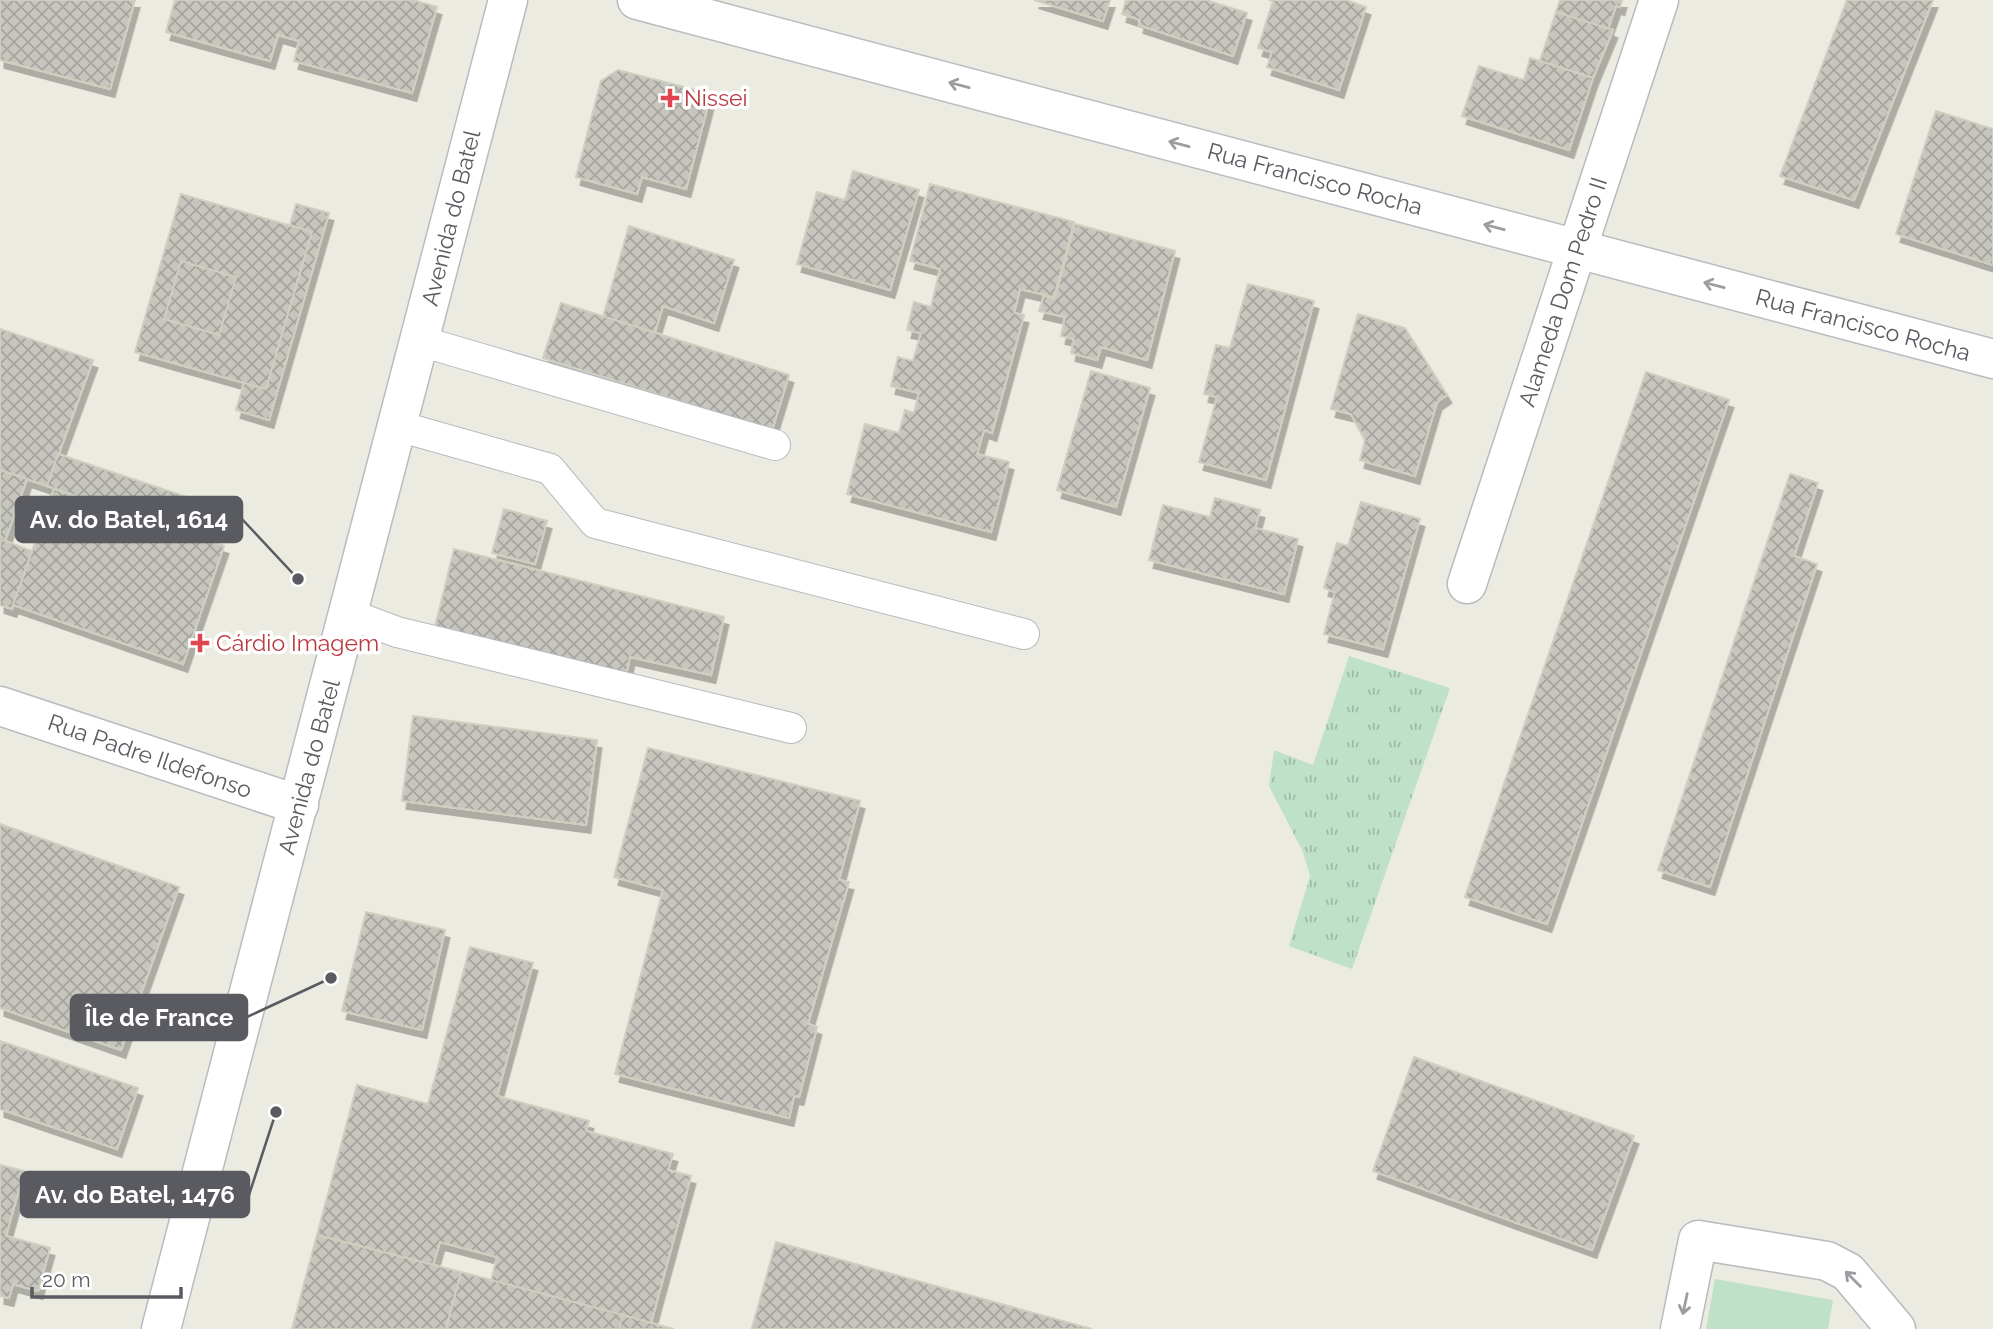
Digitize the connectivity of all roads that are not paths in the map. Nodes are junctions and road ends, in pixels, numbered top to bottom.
1 (508, 0) edge
2 (637, 0) edge
3 (1659, 0) edge
4 (1577, 249) junction
5 (420, 341) junction
6 (1993, 359) edge
7 (398, 426) junction
8 (775, 445) dead end
9 (1467, 584) dead end
10 (349, 614) junction
11 (1024, 634) dead end
12 (0, 706) edge
13 (791, 728) dead end
14 (299, 805) junction
15 (161, 1329) edge
16 (1680, 1329) edge
17 (1900, 1329) edge

1 - 5 main road, Avenida do Batel
4 -> 2 main road, Rua Francisco Rocha
3 - 4 main road, Alameda Dom Pedro II
6 -> 4 main road, Rua Francisco Rocha
4 - 9 main road, Alameda Dom Pedro II
5 - 7 main road, Avenida do Batel
5 - 8 lane
7 - 10 main road, Avenida do Batel
7 - 11 lane
10 - 13 lane
10 - 14 main road, Avenida do Batel
12 - 14 main road, Rua Padre Ildefonso
14 - 15 main road, Avenida do Batel
17 -> 16 main road

